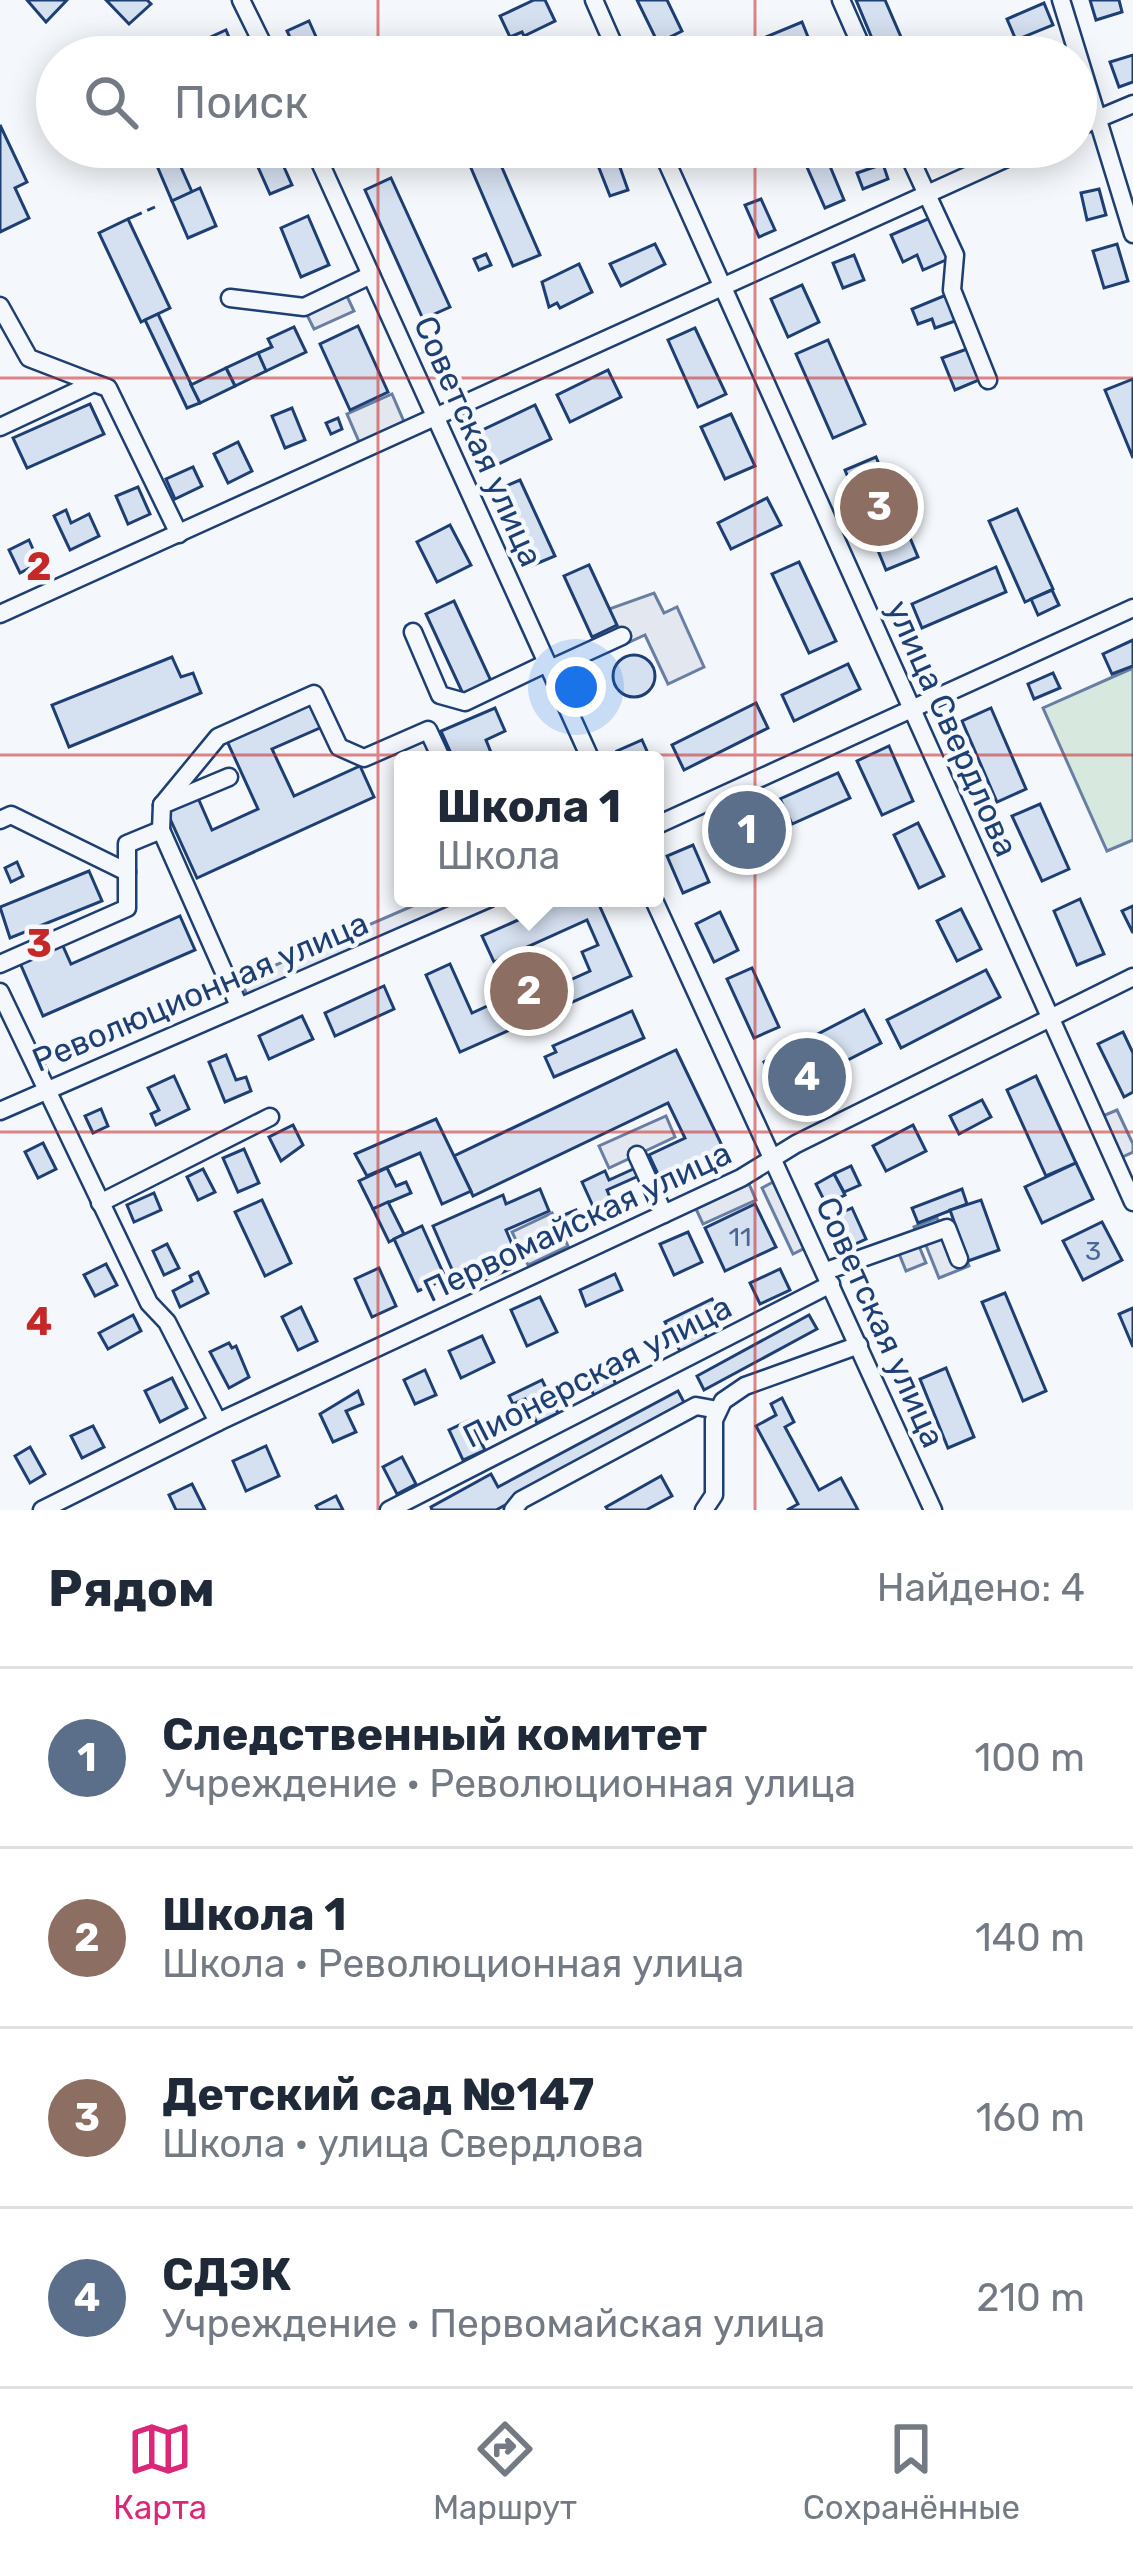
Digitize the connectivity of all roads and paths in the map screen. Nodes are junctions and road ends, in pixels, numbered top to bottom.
1 (241, 0) edge
2 (593, 0) edge
3 (841, 0) edge
4 (1061, 0) edge
5 (259, 36) edge
6 (610, 36) edge
7 (857, 36) edge
8 (1072, 36) edge
9 (1133, 104) edge
10 (1097, 118) joint
11 (323, 168) edge
12 (670, 168) edge
13 (915, 168) edge
14 (981, 168) edge
15 (926, 192) junction
16 (1133, 235) edge
17 (371, 275) junction
18 (722, 284) junction
19 (230, 298) dead end
20 (0, 306) edge
21 (988, 380) dead end
22 (94, 383) junction
23 (436, 419) junction
24 (0, 427) edge
25 (179, 534) junction
26 (1133, 608) edge
27 (0, 614) edge
28 (413, 632) dead end
29 (622, 636) dead end
30 (548, 667) junction
31 (911, 708) junction
32 (438, 751) edge
33 (587, 751) edge
34 (229, 777) dead end
35 (162, 805) junction
36 (0, 820) edge
37 (664, 822) edge
38 (161, 830) junction
39 (127, 872) junction
40 (469, 907) edge
41 (657, 907) edge
42 (1, 960) edge
43 (1133, 977) edge
44 (0, 992) edge
45 (239, 1006) junction
46 (1049, 1017) junction
47 (44, 1091) junction
48 (0, 1111) edge
49 (270, 1117) dead end
50 (638, 1155) dead end
51 (773, 1156) junction
52 (1133, 1202) edge
53 (100, 1203) junction
54 (664, 1214) junction
55 (958, 1259) dead end
56 (828, 1278) junction
57 (859, 1346) junction
58 (718, 1410) junction
59 (218, 1422) junction
60 (414, 1504) edge
61 (42, 1510) edge
62 (389, 1510) edge
63 (512, 1510) edge
64 (704, 1510) edge
65 (933, 1510) edge

1 - 5 street
2 - 6 street
3 - 7 street
4 - 8 street
9 - 10 street
10 - 16 street
11 - 17 street, Советская улица
12 - 18 street, улица Свердлова
13 - 15 street
14 - 15 street
15 - 18 street
15 - 21 street
17 - 19 street
17 - 23 street, Советская улица
18 - 23 street
18 - 31 street, улица Свердлова
20 - 22 street
22 - 24 street
22 - 25 street
23 - 25 street
23 - 30 street, Советская улица
25 - 27 street
26 - 31 street
28 - 30 street
29 - 30 street
30 - 33 street, Советская улица
31 - 37 street
31 - 46 street, улица Свердлова
32 - 35 street
34 - 35 street
35 - 38 street
36 - 39 street
38 - 39 street
38 - 45 street
39 - 42 street
40 - 45 street, Революционная улица
41 - 51 street, Советская улица
43 - 46 street, Первомайская улица
44 - 47 street
45 - 47 street, Революционная улица
46 - 51 street, Первомайская улица
46 - 52 street, улица Свердлова
47 - 48 street, Революционная улица
47 - 53 street
49 - 53 street
50 - 54 street
51 - 54 street, Первомайская улица
51 - 56 street, Советская улица
53 - 59 street
54 - 59 street, Первомайская улица
55 - 56 street, Пионерская улица
56 - 57 street, Советская улица
56 - 60 street, Пионерская улица
57 - 58 street
57 - 65 street, Советская улица
58 - 63 street
58 - 64 street
59 - 61 street, Первомайская улица
60 - 62 street, Пионерская улица

